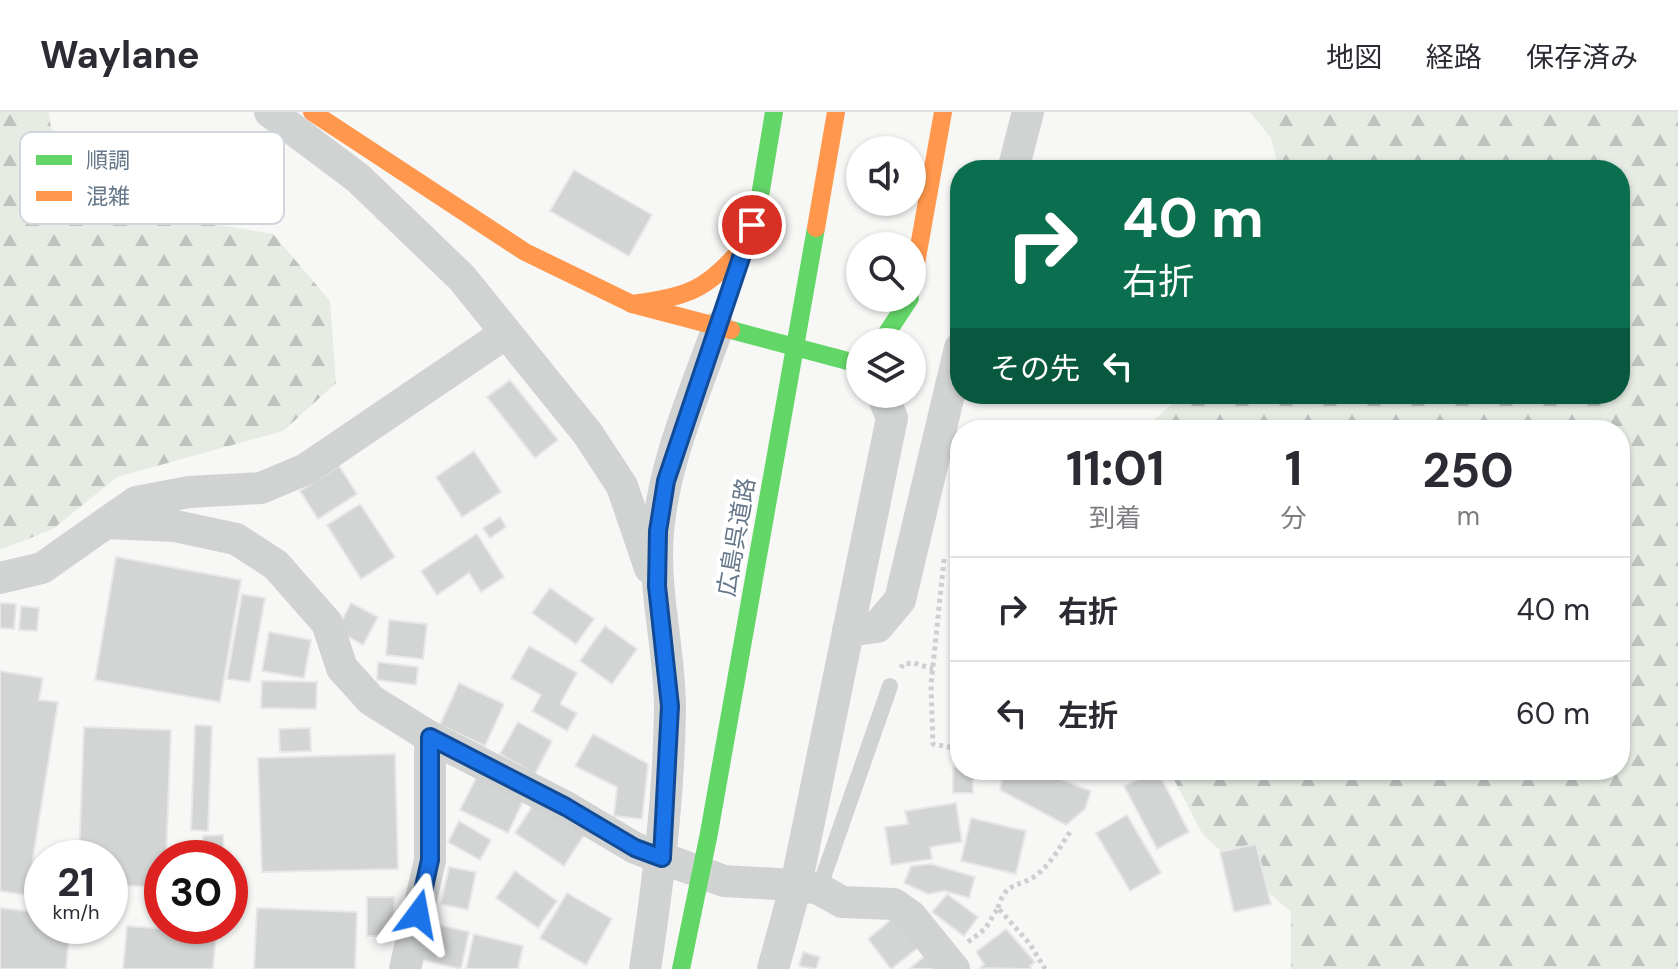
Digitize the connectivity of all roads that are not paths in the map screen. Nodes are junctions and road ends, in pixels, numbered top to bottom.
1 (270, 112) edge
2 (312, 112) edge
3 (774, 112) edge
4 (836, 112) edge
5 (943, 112) edge
6 (1028, 112) edge
7 (1016, 160) edge
8 (922, 232) edge
9 (746, 243) junction
10 (632, 304) junction
11 (718, 327) junction
12 (506, 333) junction
13 (846, 360) edge
14 (950, 390) edge
15 (888, 408) edge
16 (106, 523) junction
17 (0, 578) edge
18 (657, 586) junction
19 (848, 631) junction
20 (890, 686) dead end
21 (430, 737) junction
22 (662, 858) junction
23 (807, 887) junction
24 (950, 964) edge
25 (405, 969) edge
26 (645, 969) edge
27 (681, 969) edge
28 (773, 969) edge

1 - 12 street
2 - 10 main road
3 - 9 main road
4 - 27 main road, 広島呉道路
5 - 8 main road
6 - 7 street
9 - 10 main road
9 - 11 main road
10 - 11 main road
11 - 13 main road
11 - 18 street
12 - 16 street
12 - 18 street
14 - 19 street
15 - 19 street
16 - 17 street
16 - 21 street
18 - 22 street
19 - 23 street
20 - 23 lane
21 - 22 street
21 - 25 street
22 - 23 street
22 - 26 street
23 - 24 street
23 - 28 street

